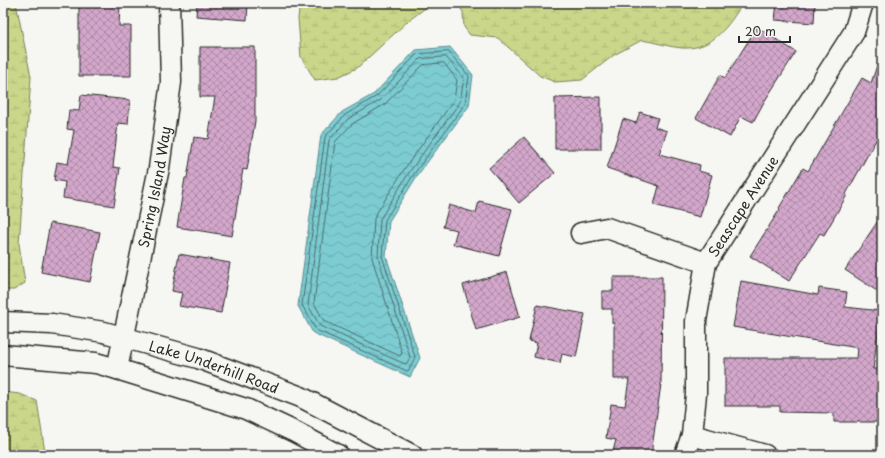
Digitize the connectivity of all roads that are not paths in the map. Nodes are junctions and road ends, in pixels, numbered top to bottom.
1 (169, 3) edge
2 (863, 3) edge
3 (581, 233) dead end
4 (706, 263) junction
5 (3, 322) edge
6 (124, 337) junction
7 (3, 355) edge
8 (116, 369) junction
9 (692, 435) junction
10 (338, 455) edge
11 (412, 455) edge
12 (686, 455) edge
13 (765, 455) edge

1 - 6 street, Spring Island Way
2 - 4 street, Seascape Avenue
3 - 4 street
4 - 9 street, Seascape Avenue
5 - 6 street, Lake Underhill Road
6 - 8 street, Spring Island Way
6 - 11 street, Lake Underhill Road
7 - 8 street
8 - 10 street
9 - 12 street, Seascape Avenue
9 - 13 street

